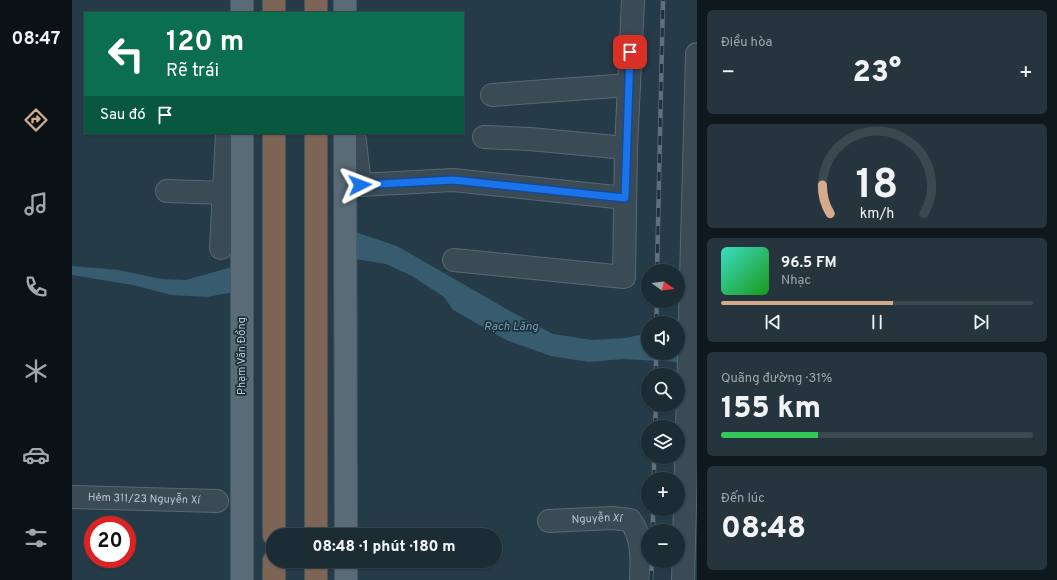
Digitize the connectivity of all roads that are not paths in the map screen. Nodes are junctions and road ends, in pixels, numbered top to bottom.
1 (242, 0) edge
2 (274, 0) edge
3 (316, 0) edge
4 (345, 0) edge
5 (633, 0) edge
6 (242, 12) edge
7 (274, 12) edge
8 (316, 12) edge
9 (345, 12) edge
10 (697, 54) edge
11 (629, 85) junction
12 (492, 95) dead end
13 (237, 137) edge
14 (345, 137) edge
15 (484, 137) dead end
16 (696, 137) edge
17 (274, 139) edge
18 (316, 139) edge
19 (626, 148) junction
20 (167, 191) dead end
21 (224, 193) junction
22 (625, 198) junction
23 (221, 248) dead end
24 (454, 260) dead end
25 (72, 497) edge
26 (216, 501) dead end
27 (549, 521) dead end
28 (274, 528) edge
29 (316, 528) edge
30 (346, 528) edge
31 (274, 568) edge
32 (316, 568) edge
33 (346, 568) edge
34 (242, 580) edge
35 (274, 580) edge
36 (316, 580) edge
37 (346, 580) edge
38 (640, 580) edge
39 (683, 580) edge

1 - 6 main road
2 - 7 highway
3 - 8 highway
4 - 9 main road
5 - 11 street
10 - 16 street
11 - 12 street
11 - 19 street
13 - 21 street
13 - 34 main road, Phạm Văn Đồng
14 - 22 street
14 - 30 main road
15 - 19 street
16 - 39 street
17 - 28 highway
18 - 29 highway
19 - 22 street
20 - 21 street
21 - 23 street
22 - 24 street
25 - 26 street, Hẻm 311/23 Nguyễn Xí
27 - 38 street, Nguyễn Xí
31 - 35 highway
32 - 36 highway
33 - 37 main road

